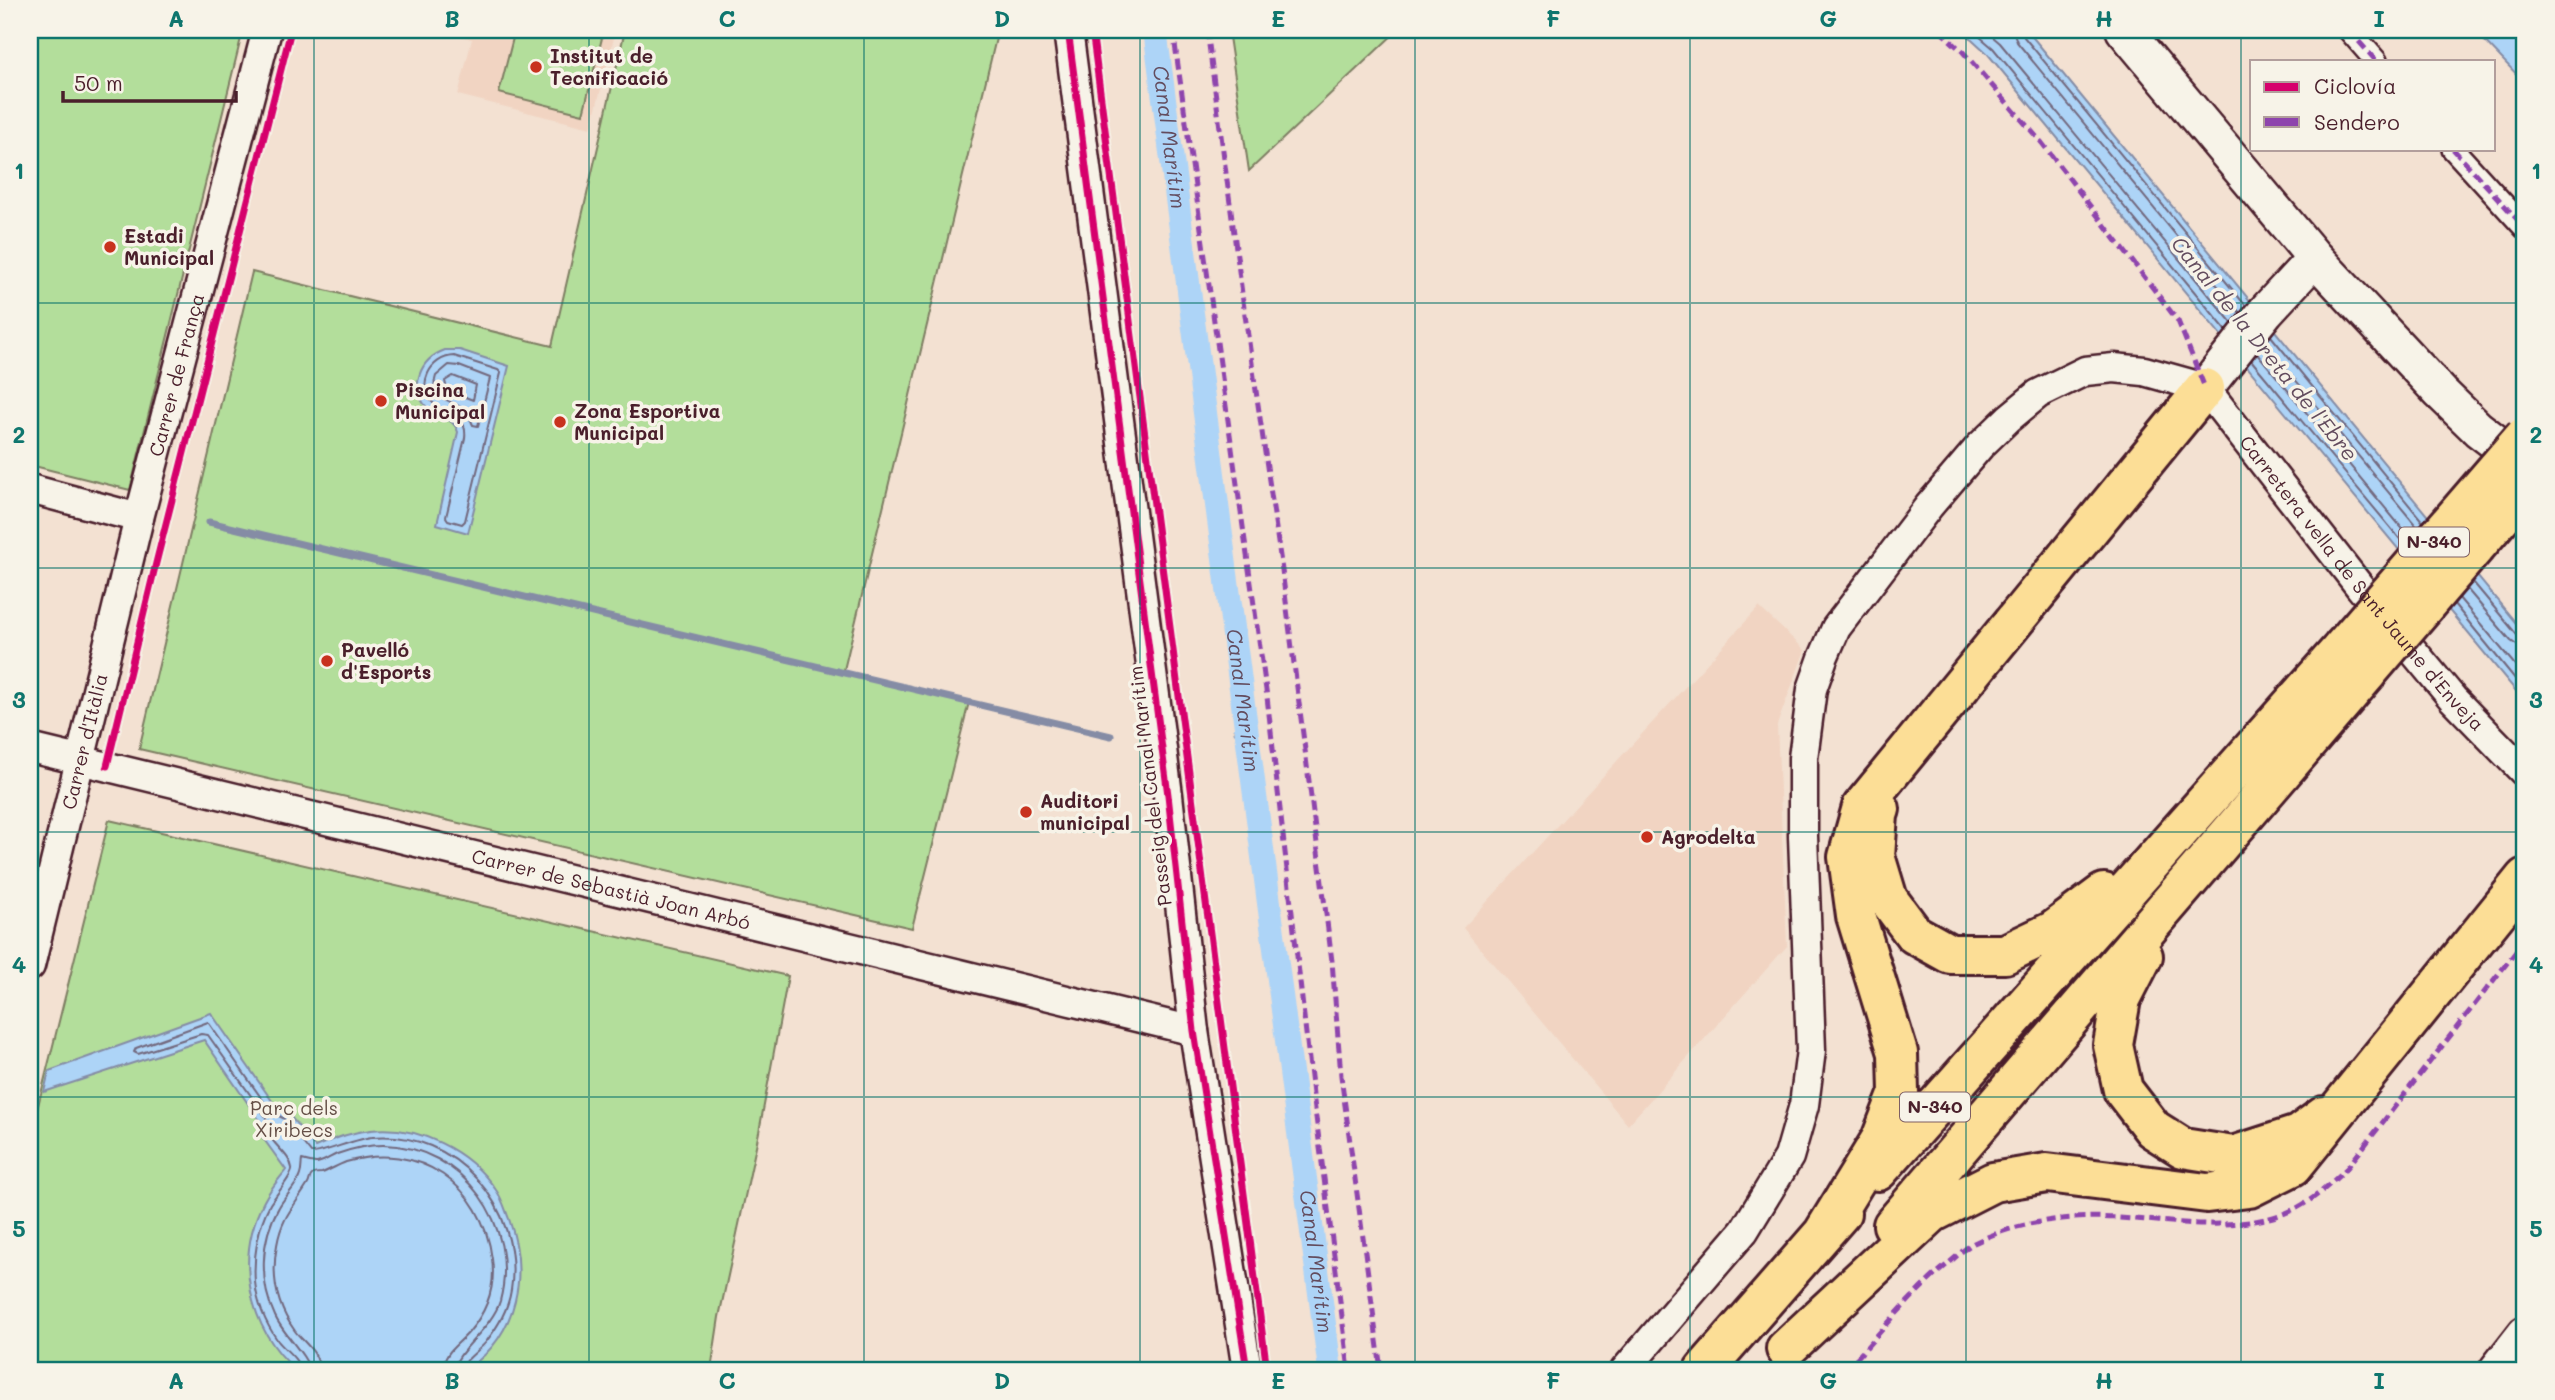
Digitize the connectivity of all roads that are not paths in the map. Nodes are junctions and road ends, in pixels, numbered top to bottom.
1 (267, 30) edge
2 (1068, 30) edge
3 (2124, 30) edge
4 (2349, 30) edge
5 (2375, 60) edge
6 (2454, 150) edge
7 (2525, 228) edge
8 (2315, 258) junction
9 (2214, 376) junction
10 (2525, 436) edge
11 (2525, 465) edge
12 (30, 489) edge
13 (2525, 489) edge
14 (139, 517) junction
15 (2355, 660) junction
16 (30, 748) edge
17 (81, 760) junction
18 (1902, 760) junction
19 (2525, 773) edge
20 (2168, 846) junction
21 (2525, 878) edge
22 (2169, 903) junction
23 (30, 966) edge
24 (1194, 1031) junction
25 (2346, 1101) junction
26 (1824, 1232) junction
27 (2525, 1334) edge
28 (1777, 1360) edge
29 (1247, 1370) edge
30 (1625, 1370) edge
31 (1704, 1370) edge
32 (2497, 1370) edge

1 - 14 street, Carrer de França
2 - 24 street, Passeig del Canal Marítim
3 - 8 street
4 - 5 street
6 - 7 street
8 - 9 street
8 - 11 street
9 - 18 highway
9 - 19 street, Carretera vella de Sant Jaume d'Enveja
9 - 30 street
10 - 15 highway, N-340, bridge
12 - 14 street
13 - 15 highway, N-340, bridge
14 - 17 street, Carrer d'Itàlia
15 - 20 highway, N-340
15 - 22 highway, N-340
16 - 17 street, Carrer de Sebastià Joan Arbó
17 - 23 street, Carrer d'Itàlia
17 - 24 street, Carrer de Sebastià Joan Arbó
18 - 20 highway
18 - 26 highway
20 - 26 highway, N-340
21 - 25 highway
22 - 25 highway
22 - 28 highway, N-340
24 - 29 street, Passeig del Canal Marítim
25 - 28 highway
26 - 31 highway, N-340
27 - 32 street

